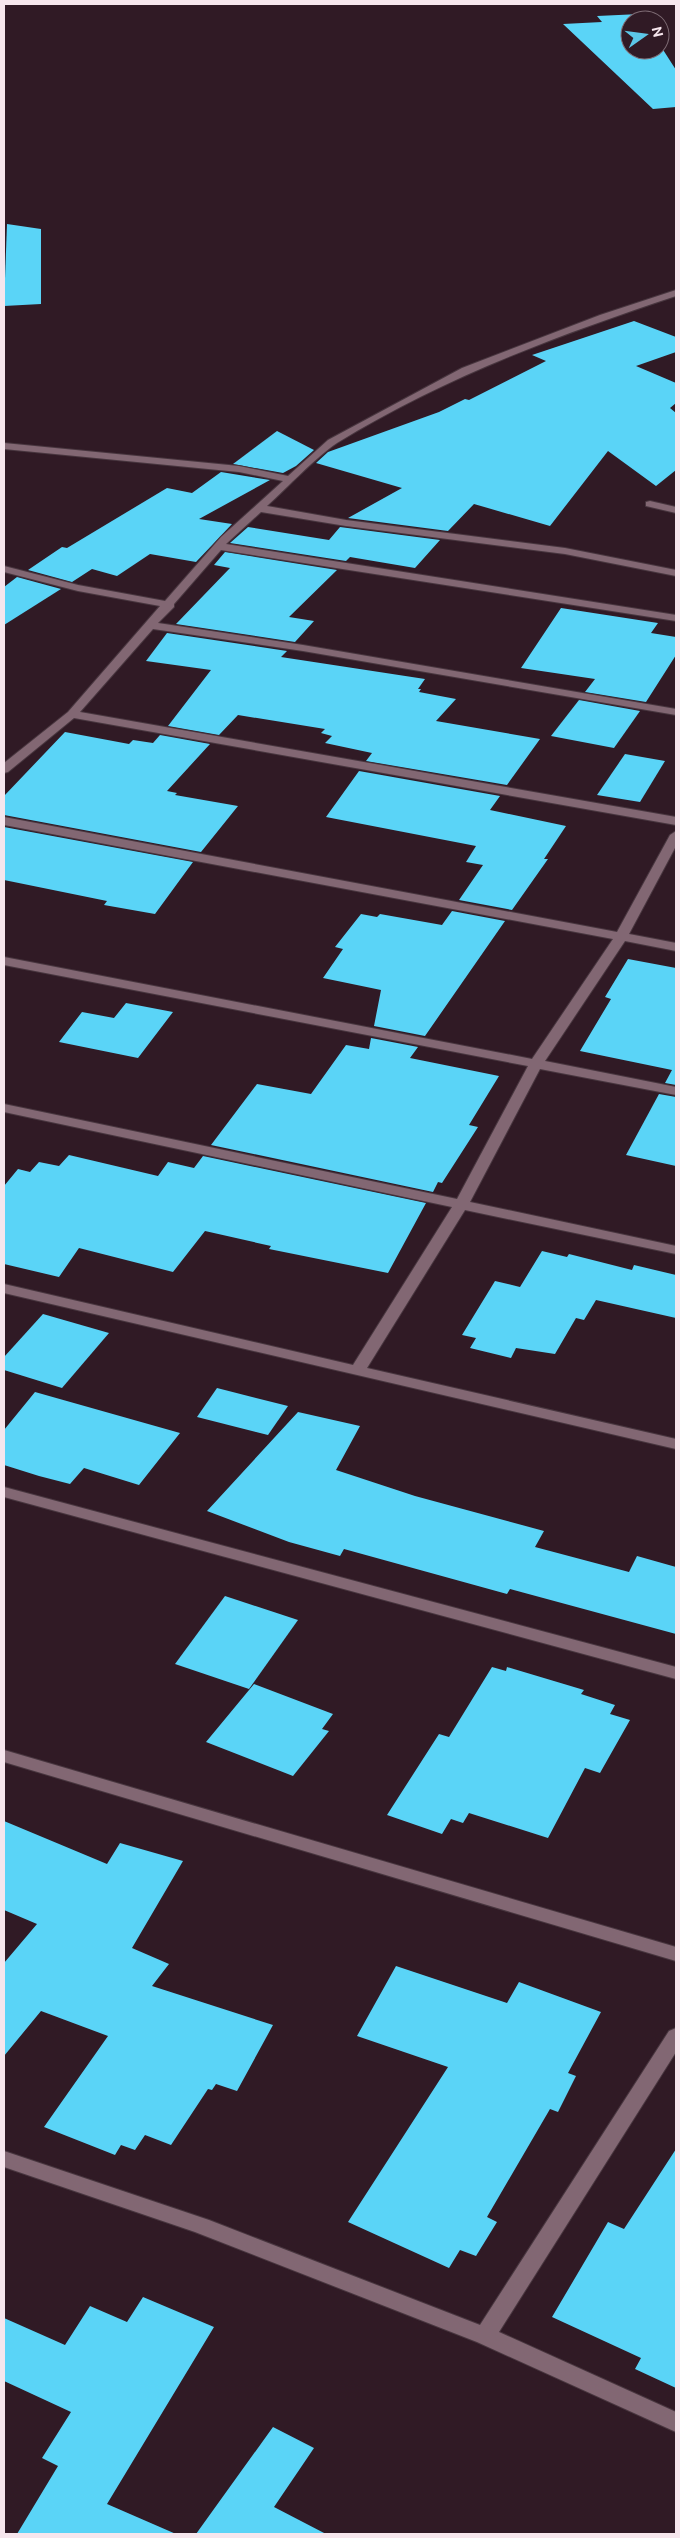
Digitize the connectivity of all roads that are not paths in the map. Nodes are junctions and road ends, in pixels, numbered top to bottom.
1 (676, 293) edge
2 (4, 446) edge
3 (291, 480) junction
4 (650, 504) dead end
5 (259, 508) junction
6 (676, 510) edge
7 (219, 546) junction
8 (4, 569) edge
9 (676, 573) edge
10 (170, 605) junction
11 (676, 618) edge
12 (151, 625) junction
13 (676, 712) edge
14 (72, 714) junction
15 (4, 769) edge
16 (676, 820) edge
17 (4, 821) edge
18 (676, 835) edge
19 (621, 937) junction
20 (676, 947) edge
21 (4, 961) edge
22 (536, 1064) junction
23 (676, 1091) edge
24 (4, 1108) edge
25 (461, 1206) junction
26 (676, 1250) edge
27 (4, 1289) edge
28 (358, 1370) junction
29 (676, 1444) edge
30 (4, 1492) edge
31 (676, 1673) edge
32 (4, 1756) edge
33 (676, 1954) edge
34 (676, 2036) edge
35 (4, 2159) edge
36 (485, 2336) junction
37 (676, 2422) edge

1 - 3 street
2 - 3 street
3 - 5 street
4 - 6 street
5 - 7 street
5 - 9 street
7 - 10 street
7 - 11 street
8 - 10 street
10 - 12 street
12 - 13 street
12 - 14 street
14 - 15 street
14 - 16 street
17 - 19 street
18 - 19 street
19 - 20 street
19 - 22 street
21 - 22 street
22 - 23 street
22 - 25 street
24 - 25 street
25 - 26 street
25 - 28 street
27 - 28 street
28 - 29 street
30 - 31 street
32 - 33 street
34 - 36 street
35 - 36 street
36 - 37 street

